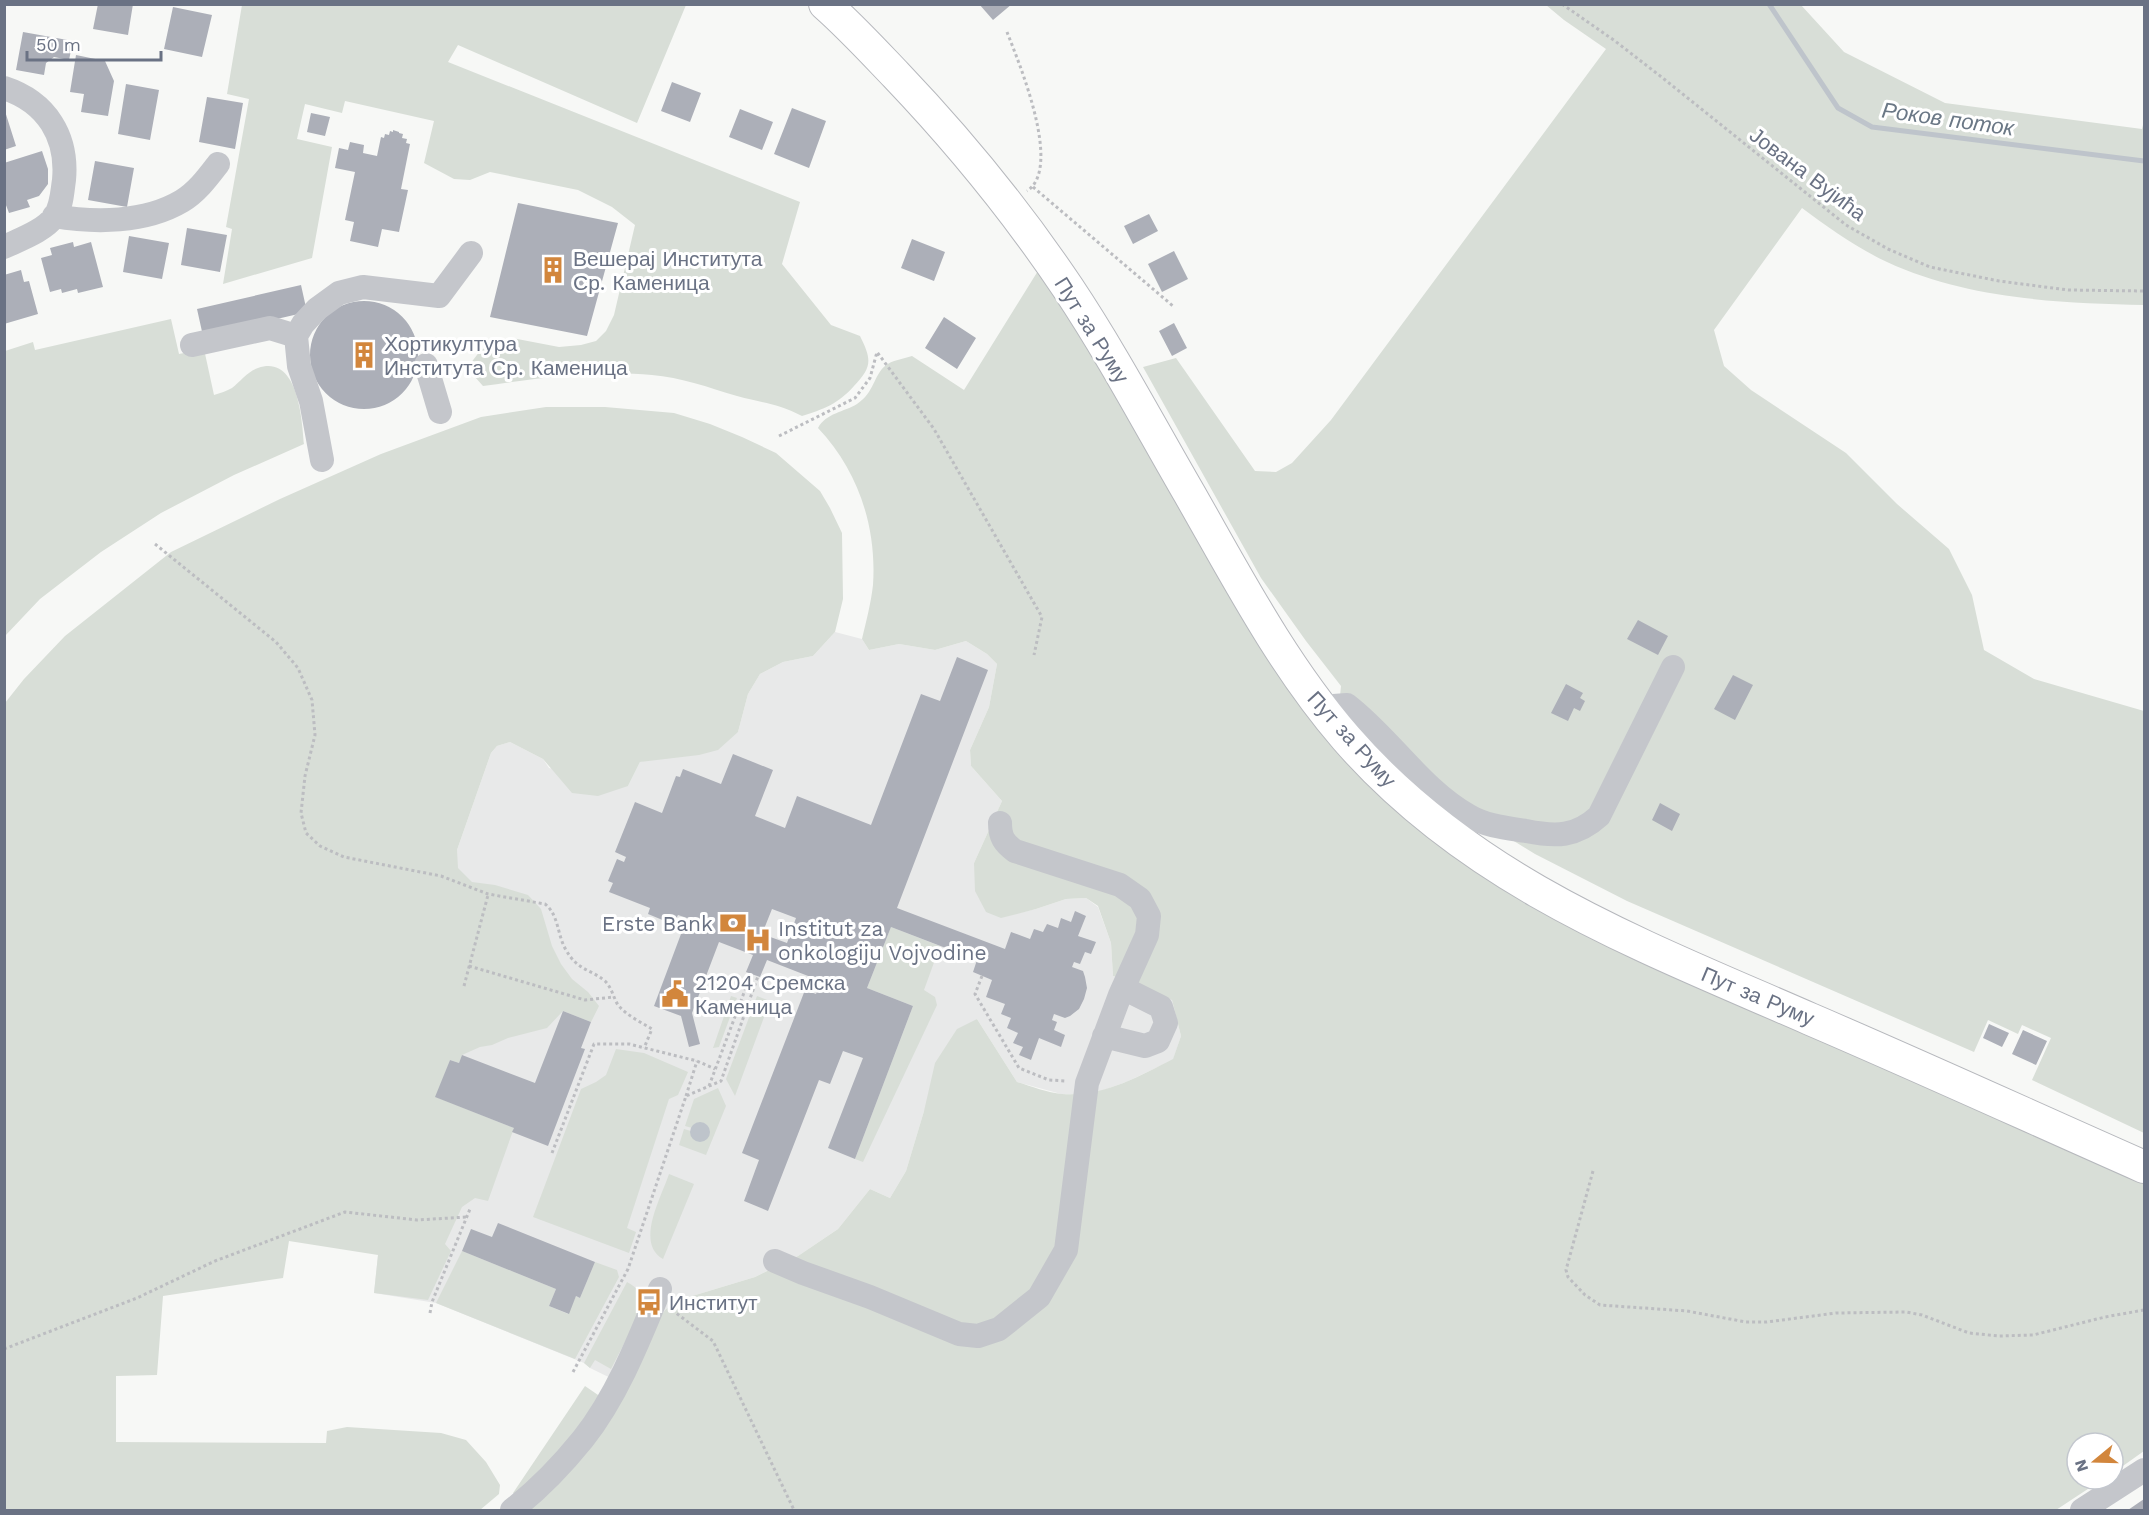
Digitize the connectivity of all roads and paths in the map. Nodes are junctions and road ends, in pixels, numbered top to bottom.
1 (825, 4) edge
2 (1562, 4) edge
3 (1007, 32) dead end
4 (4, 88) edge
5 (218, 164) dead end
6 (1020, 196) junction
7 (54, 216) junction
8 (4, 247) edge
9 (471, 253) dead end
10 (2145, 291) edge
11 (1173, 306) dead end
12 (296, 336) junction
13 (192, 345) dead end
14 (426, 365) dead end
15 (440, 412) dead end
16 (779, 436) dead end
17 (322, 460) dead end
18 (155, 544) dead end
19 (1034, 655) dead end
20 (1673, 666) dead end
21 (1320, 707) junction
22 (1000, 823) dead end
23 (488, 894) junction
24 (469, 966) junction
25 (751, 974) dead end
26 (758, 976) dead end
27 (982, 976) dead end
28 (464, 986) dead end
29 (1123, 988) junction
30 (614, 997) junction
31 (1104, 1036) junction
32 (644, 1048) junction
33 (697, 1061) junction
34 (715, 1069) junction
35 (1087, 1083) junction
36 (709, 1086) junction
37 (686, 1096) junction
38 (552, 1153) dead end
39 (2145, 1167) edge
40 (1593, 1171) dead end
41 (470, 1209) dead end
42 (466, 1217) junction
43 (775, 1261) dead end
44 (659, 1293) joint
45 (2145, 1310) edge
46 (430, 1313) dead end
47 (4, 1349) edge
48 (573, 1372) dead end
49 (2145, 1470) edge
50 (512, 1510) edge
51 (794, 1510) edge
52 (2082, 1510) edge

1 - 6 main road, Пут за Руму
2 - 10 path, Јована Вујића
3 - 6 path
4 - 7 street
5 - 7 street
6 - 11 path
6 - 21 main road, Пут за Руму
7 - 8 street
9 - 12 street
12 - 13 street
12 - 17 street
14 - 15 street
16 - 19 path
18 - 23 path
20 - 21 street
21 - 39 main road, Пут за Руму
22 - 29 street
23 - 24 path
23 - 30 path
24 - 28 path
24 - 30 path
25 - 34 path
26 - 36 path
27 - 35 path
29 - 31 street
29 - 31 street
30 - 32 path
31 - 35 street
32 - 33 path
32 - 38 path
33 - 34 path
33 - 37 path
34 - 36 path
35 - 43 street
36 - 37 path
37 - 48 path
40 - 45 path
41 - 42 path
42 - 46 path
42 - 47 path
44 - 50 street
44 - 51 path
49 - 52 street

